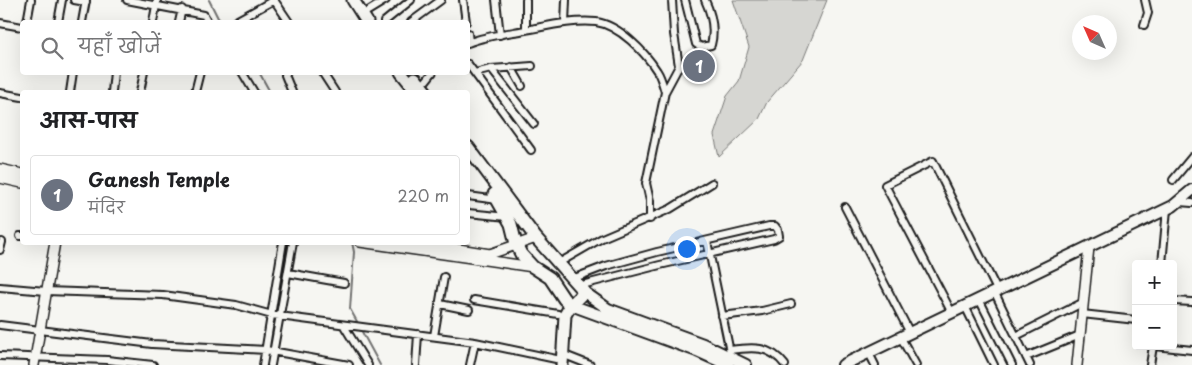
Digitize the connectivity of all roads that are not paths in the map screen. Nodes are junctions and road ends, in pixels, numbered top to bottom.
1 (31, 0) edge
2 (62, 0) edge
3 (74, 0) edge
4 (127, 0) edge
5 (274, 0) edge
6 (353, 0) edge
7 (362, 0) edge
8 (386, 0) edge
9 (411, 0) edge
10 (441, 0) edge
11 (464, 0) edge
12 (496, 0) edge
13 (526, 0) edge
14 (566, 0) edge
15 (672, 0) edge
16 (685, 0) edge
17 (705, 0) edge
18 (1145, 0) edge
19 (86, 1) edge
20 (156, 2) edge
21 (182, 10) junction
22 (368, 17) edge
23 (26, 20) edge
24 (58, 20) edge
25 (82, 20) edge
26 (153, 20) edge
27 (180, 20) edge
28 (207, 20) edge
29 (236, 20) dead end
30 (288, 20) edge
31 (386, 20) edge
32 (414, 20) edge
33 (466, 20) edge
34 (0, 23) edge
35 (565, 23) junction
36 (1144, 25) dead end
37 (20, 28) edge
38 (526, 30) junction
39 (500, 35) junction
40 (470, 42) edge
41 (532, 66) dead end
42 (470, 67) edge
43 (510, 67) junction
44 (491, 69) junction
45 (475, 74) junction
46 (71, 75) edge
47 (114, 75) edge
48 (143, 75) edge
49 (199, 75) edge
50 (244, 75) edge
51 (286, 75) edge
52 (324, 75) edge
53 (404, 75) edge
54 (412, 75) edge
55 (431, 75) edge
56 (522, 86) dead end
57 (70, 90) edge
58 (113, 90) edge
59 (140, 90) edge
60 (196, 90) edge
61 (253, 90) edge
62 (291, 90) edge
63 (333, 90) edge
64 (419, 90) edge
65 (420, 90) edge
66 (421, 90) edge
67 (665, 92) junction
68 (0, 93) edge
69 (20, 97) edge
70 (534, 124) dead end
71 (470, 150) edge
72 (530, 150) dead end
73 (1192, 156) edge
74 (470, 161) edge
75 (0, 170) edge
76 (20, 174) edge
77 (0, 178) edge
78 (1173, 180) dead end
79 (20, 183) edge
80 (712, 183) dead end
81 (1192, 190) edge
82 (470, 196) edge
83 (498, 200) junction
84 (1179, 202) junction
85 (1192, 203) edge
86 (845, 206) dead end
87 (1167, 209) junction
88 (470, 213) edge
89 (507, 217) junction
90 (650, 219) junction
91 (536, 238) junction
92 (707, 241) junction
93 (2, 242) dead end
94 (516, 244) junction
95 (54, 245) edge
96 (283, 245) edge
97 (293, 245) edge
98 (376, 245) edge
99 (434, 245) edge
100 (1089, 247) junction
101 (0, 250) edge
102 (710, 254) junction
103 (1162, 260) edge
104 (557, 264) junction
105 (533, 267) junction
106 (288, 273) junction
107 (444, 277) dead end
108 (344, 284) dead end
109 (578, 286) junction
110 (0, 287) edge
111 (995, 290) junction
112 (46, 292) junction
113 (560, 294) junction
114 (979, 298) junction
115 (474, 300) dead end
116 (1177, 301) edge
117 (1084, 302) junction
118 (1192, 302) edge
119 (440, 304) junction
120 (791, 304) dead end
121 (570, 305) junction
122 (965, 306) junction
123 (468, 310) dead end
124 (952, 312) junction
125 (558, 314) junction
126 (1082, 314) junction
127 (272, 315) junction
128 (280, 316) junction
129 (722, 316) junction
130 (1132, 320) edge
131 (0, 325) edge
132 (347, 326) junction
133 (40, 330) junction
134 (418, 334) junction
135 (1080, 335) junction
136 (434, 336) junction
137 (905, 336) junction
138 (1016, 336) junction
139 (475, 342) junction
140 (1177, 348) edge
141 (266, 350) junction
142 (1153, 350) edge
143 (1192, 350) edge
144 (274, 352) junction
145 (869, 353) junction
146 (0, 356) edge
147 (730, 357) edge
148 (1026, 358) junction
149 (34, 361) edge
150 (559, 361) edge
151 (153, 365) edge
152 (263, 365) edge
153 (271, 365) edge
154 (349, 365) edge
155 (368, 365) edge
156 (416, 365) edge
157 (470, 365) edge
158 (590, 365) edge
159 (746, 365) edge
160 (785, 365) edge
161 (843, 365) edge
162 (875, 365) edge
163 (916, 365) edge
164 (994, 365) edge
165 (1012, 365) edge
166 (1030, 365) edge
167 (1077, 365) edge
168 (1150, 365) edge

1 - 23 street
2 - 24 street
3 - 19 street
4 - 20 street
5 - 29 street
5 - 30 street
6 - 22 highway
7 - 22 highway
8 - 22 street
9 - 31 street
10 - 32 street
11 - 33 street
12 - 39 street
13 - 38 street
14 - 35 street
15 - 67 street
16 - 17 street
18 - 36 street
19 - 25 street
20 - 21 street
20 - 26 street
21 - 27 street
21 - 28 street
34 - 37 street
35 - 38 street
35 - 67 street
38 - 39 street
39 - 40 street
41 - 43 street
42 - 45 street
43 - 44 street
43 - 56 street
44 - 45 street
44 - 70 street
45 - 72 street
46 - 57 street
47 - 58 street
48 - 59 street
49 - 60 street
50 - 61 street
51 - 62 street
52 - 63 street
53 - 64 highway
54 - 65 highway
55 - 66 street
67 - 90 street
68 - 69 street
71 - 91 highway
73 - 78 street
74 - 83 highway
75 - 76 street
77 - 79 street
80 - 90 street
81 - 84 main road
82 - 83 street
83 - 89 highway
84 - 85 street
84 - 87 main road
86 - 137 street
87 - 100 main road
87 - 103 street
88 - 89 street
89 - 94 highway
90 - 104 street
91 - 94 street
91 - 104 highway
92 - 102 street
92 - 102 street
92 - 109 street
93 - 101 street
94 - 99 street
94 - 105 highway
95 - 112 street
96 - 127 street
97 - 106 street
98 - 105 street
100 - 111 main road
100 - 117 street
102 - 109 street
102 - 129 street
104 - 109 highway
105 - 113 highway
106 - 108 street
106 - 128 street
107 - 119 street
109 - 121 highway
109 - 147 main road
110 - 112 street
111 - 114 main road
111 - 124 street
111 - 138 street
112 - 127 street
112 - 133 street
113 - 121 highway
113 - 125 highway
114 - 122 main road
114 - 165 street
115 - 125 street
116 - 118 street
117 - 126 street
117 - 138 street
119 - 123 street
119 - 136 street
120 - 129 street
121 - 147 main road
121 - 150 highway
122 - 124 main road
122 - 164 street
124 - 137 main road
125 - 150 highway
126 - 130 street
126 - 135 street
127 - 128 street
127 - 141 street
128 - 132 street
128 - 144 street
129 - 147 street
131 - 133 street
132 - 134 street
132 - 155 street
133 - 141 street
133 - 149 street
134 - 136 street
134 - 156 street
135 - 148 street
135 - 167 street
136 - 139 street
137 - 145 main road
137 - 163 street
138 - 148 street
139 - 150 street
139 - 157 street
140 - 143 street
141 - 144 street
141 - 152 street
142 - 168 street
144 - 153 street
144 - 154 street
145 - 161 main road
145 - 162 street
146 - 149 street
147 - 159 main road
147 - 160 street
148 - 166 street
149 - 151 street
150 - 158 street

